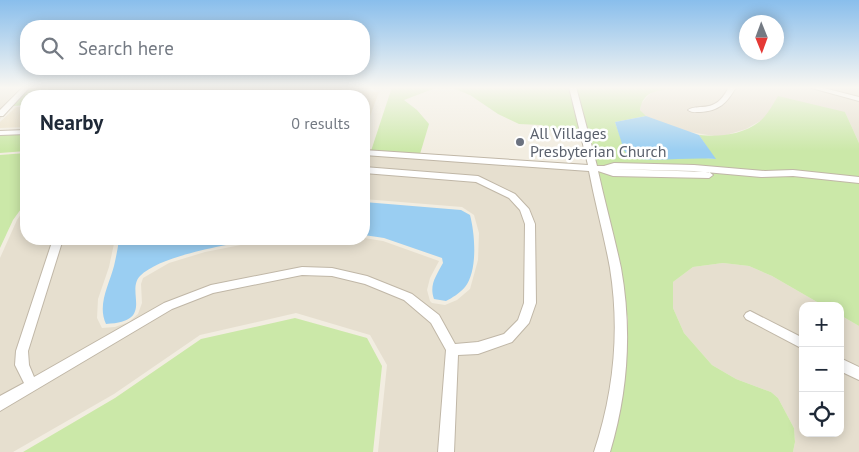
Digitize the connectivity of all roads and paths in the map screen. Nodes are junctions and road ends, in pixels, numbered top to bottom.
1 (579, 108) edge
2 (710, 108) edge
3 (692, 110) dead end
4 (20, 132) edge
5 (0, 133) edge
6 (370, 152) edge
7 (598, 168) junction
8 (370, 170) edge
9 (859, 180) edge
10 (56, 245) edge
11 (750, 316) dead end
12 (799, 342) edge
13 (452, 350) junction
14 (844, 366) edge
15 (859, 374) edge
16 (32, 384) junction
17 (0, 404) edge
18 (446, 452) edge
19 (602, 452) edge

1 - 7 street
2 - 3 street
4 - 5 street
6 - 7 street
7 - 9 street
7 - 19 street
8 - 13 street
10 - 16 street
11 - 12 street
13 - 16 street
13 - 18 street
14 - 15 street
16 - 17 street

